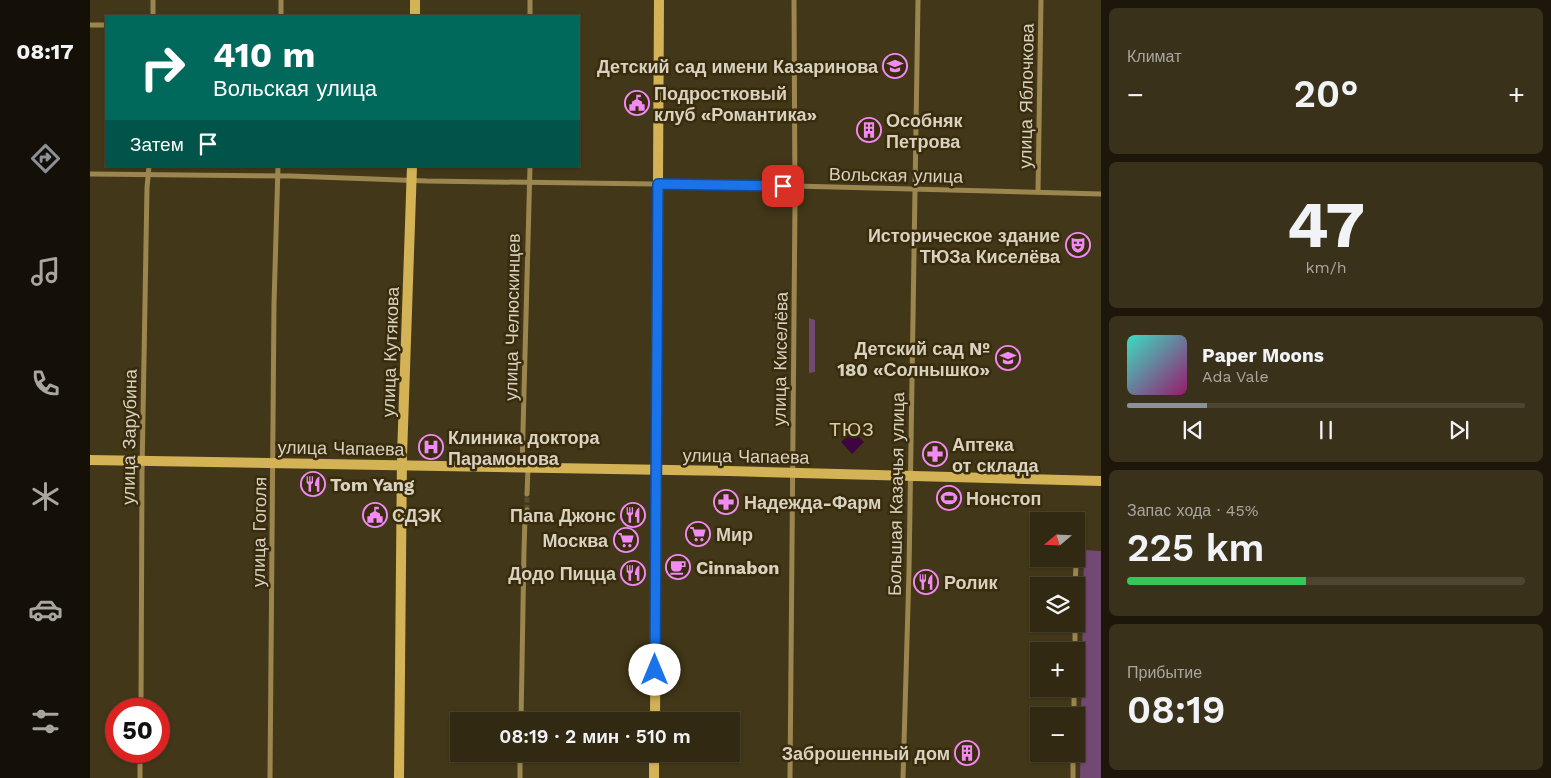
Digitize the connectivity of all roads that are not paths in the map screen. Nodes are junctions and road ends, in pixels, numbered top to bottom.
1 (153, 0) edge
2 (281, 0) edge
3 (416, 0) edge
4 (530, 0) edge
5 (659, 0) edge
6 (794, 0) edge
7 (918, 0) edge
8 (1041, 0) edge
9 (153, 15) edge
10 (281, 15) edge
11 (415, 15) edge
12 (530, 15) edge
13 (90, 25) edge
14 (105, 25) edge
15 (149, 167) edge
16 (278, 167) edge
17 (412, 167) edge
18 (530, 167) edge
19 (90, 174) edge
20 (148, 175) junction
21 (277, 176) junction
22 (411, 181) junction
23 (529, 182) junction
24 (658, 184) junction
25 (795, 186) junction
26 (914, 190) junction
27 (1038, 192) junction
28 (1101, 194) edge
29 (90, 460) edge
30 (142, 461) junction
31 (273, 464) junction
32 (402, 466) junction
33 (525, 468) junction
34 (657, 470) junction
35 (792, 473) junction
36 (911, 477) junction
37 (1101, 481) edge
38 (527, 494) tunnel mouth
39 (527, 510) tunnel mouth
40 (141, 698) edge
41 (521, 712) edge
42 (655, 712) edge
43 (520, 762) edge
44 (654, 762) edge
45 (1073, 762) edge
46 (140, 763) edge
47 (140, 778) edge
48 (270, 778) edge
49 (400, 778) edge
50 (520, 778) edge
51 (654, 778) edge
52 (790, 778) edge
53 (903, 778) edge
54 (1073, 778) edge

1 - 9 street
2 - 10 street
3 - 11 street
4 - 12 street
5 - 24 street
6 - 25 street, улица Киселёва
7 - 26 street, Большая Казачья улица
8 - 27 street, улица Яблочкова
13 - 14 street
15 - 20 street, улица Зарубина
16 - 21 street, улица Гоголя
17 - 22 street, улица Кутякова
18 - 23 street, улица Челюскинцев
19 - 20 street, Вольская улица
20 - 21 street, Вольская улица
20 - 30 street, улица Зарубина
21 - 22 street, Вольская улица
21 - 31 street, улица Гоголя
22 - 23 street, Вольская улица
22 - 32 street, улица Кутякова
23 - 24 street, Вольская улица
23 - 33 street, улица Челюскинцев
24 - 25 street, Вольская улица
24 - 34 street
25 - 26 street, Вольская улица
25 - 35 street, улица Киселёва
26 - 27 street, Вольская улица
26 - 36 street, Большая Казачья улица
27 - 28 street, Вольская улица
29 - 30 street, улица Чапаева
30 - 31 street, улица Чапаева
30 - 40 street, улица Зарубина
31 - 32 street, улица Чапаева
31 - 48 street, улица Гоголя
32 - 33 street, улица Чапаева
32 - 49 street, улица Кутякова
33 - 34 street, улица Чапаева
33 - 38 street, улица Челюскинцев
34 - 35 street, улица Чапаева
34 - 42 street
35 - 36 street, улица Чапаева
35 - 52 street, улица Киселёва
36 - 37 street, улица Чапаева
36 - 53 street, Большая Казачья улица
39 - 41 street
43 - 50 street
44 - 51 street
45 - 54 street
46 - 47 street

